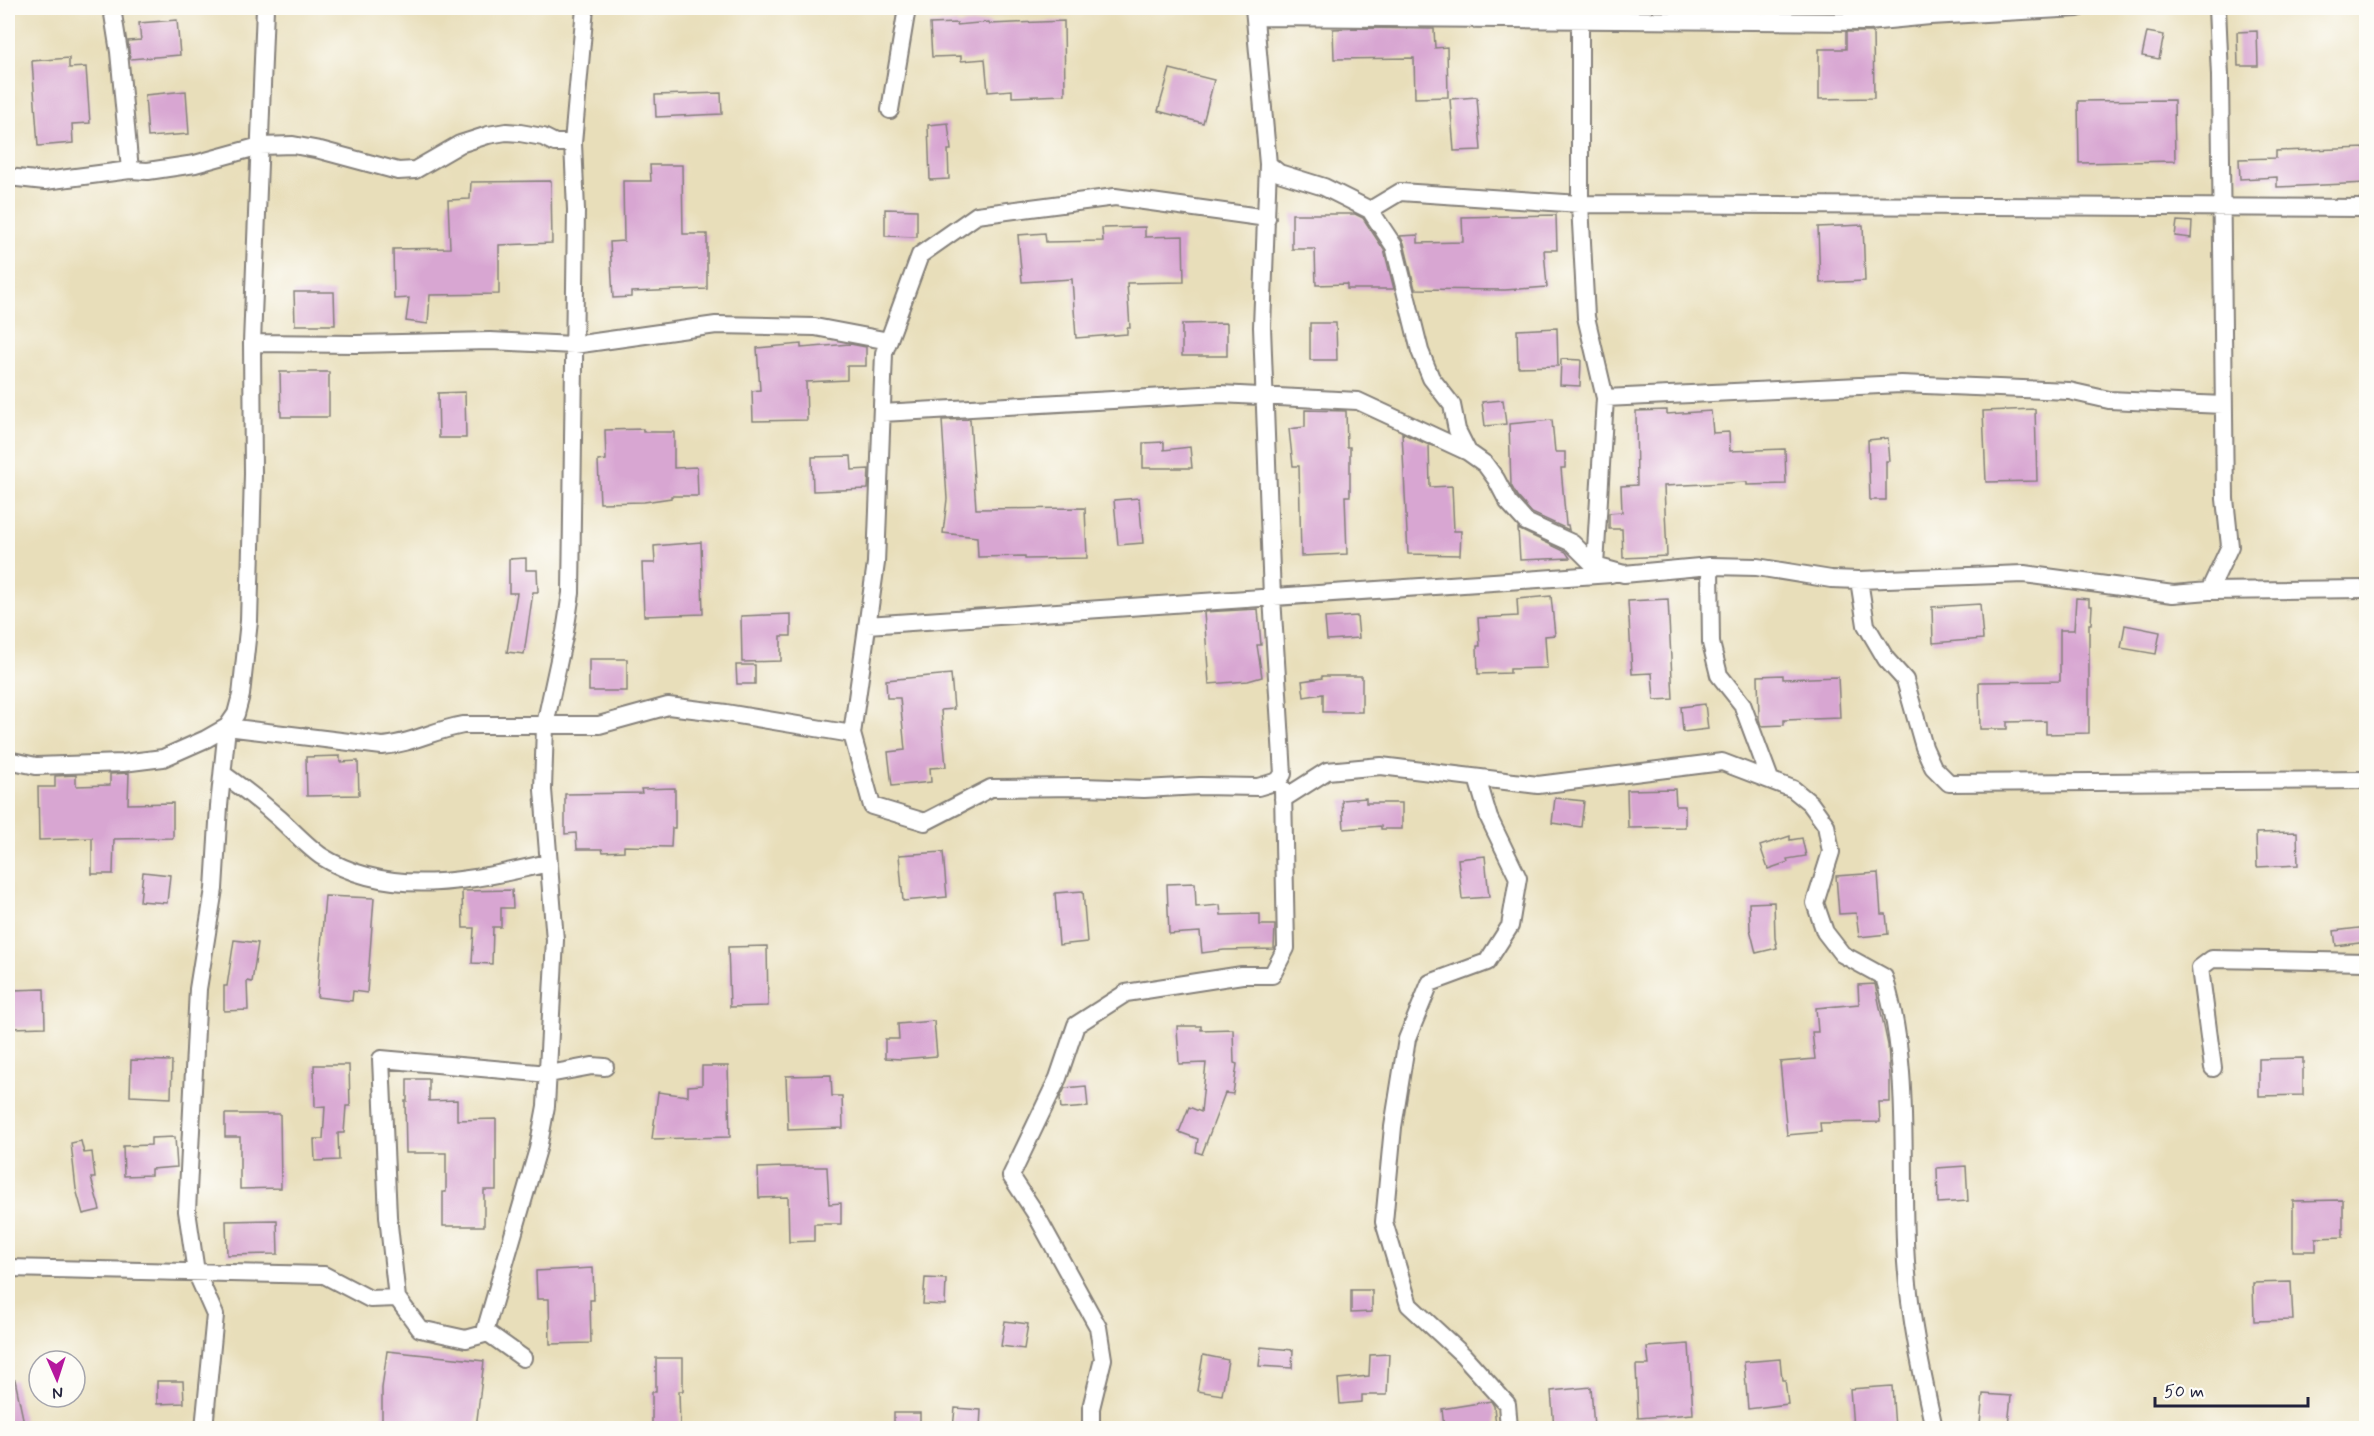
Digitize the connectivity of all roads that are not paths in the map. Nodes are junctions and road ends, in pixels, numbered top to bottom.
1 (111, 8) edge
2 (265, 8) edge
3 (585, 8) edge
4 (907, 8) edge
5 (2078, 8) edge
6 (2217, 8) edge
7 (1254, 12) edge
8 (1580, 20) junction
9 (890, 110) dead end
10 (573, 143) junction
11 (260, 146) junction
12 (1268, 164) junction
13 (130, 170) junction
14 (8, 177) edge
15 (1580, 204) junction
16 (2221, 208) junction
17 (2367, 208) edge
18 (1370, 210) junction
19 (1267, 218) junction
20 (889, 341) junction
21 (252, 343) junction
22 (574, 345) junction
23 (1266, 396) junction
24 (1605, 398) junction
25 (2223, 405) junction
26 (882, 413) junction
27 (1468, 452) junction
28 (1595, 566) junction
29 (1710, 566) junction
30 (1624, 574) junction
31 (1859, 580) junction
32 (2367, 589) edge
33 (2209, 591) junction
34 (1272, 597) junction
35 (867, 625) junction
36 (545, 725) junction
37 (227, 726) junction
38 (852, 734) junction
39 (8, 760) edge
40 (223, 774) junction
41 (1283, 774) junction
42 (1477, 778) junction
43 (1770, 779) junction
44 (2367, 780) edge
45 (1283, 799) junction
46 (548, 863) junction
47 (2367, 962) edge
48 (605, 1067) dead end
49 (2213, 1068) dead end
50 (549, 1074) junction
51 (8, 1268) edge
52 (196, 1272) junction
53 (397, 1298) junction
54 (488, 1333) junction
55 (523, 1358) dead end
56 (204, 1428) edge
57 (1091, 1428) edge
58 (1509, 1428) edge
59 (1934, 1428) edge

1 - 13 street
2 - 11 street
3 - 10 street
4 - 9 street
5 - 8 street
6 - 16 street
7 - 8 street
7 - 12 street
8 - 15 street
10 - 11 street
10 - 22 street
11 - 13 street
11 - 21 street
12 - 18 street
12 - 19 street
13 - 14 street
15 - 16 street
15 - 18 street
15 - 24 street
16 - 17 street
16 - 25 street
18 - 27 street
19 - 20 street
19 - 23 street
20 - 22 street
20 - 26 street
21 - 22 street
21 - 37 street
22 - 36 street
23 - 26 street
23 - 27 street
23 - 34 street
24 - 25 street
24 - 28 street
25 - 33 street
26 - 35 street
27 - 28 street
28 - 30 street
29 - 30 street
29 - 31 street
29 - 43 street
30 - 34 street
31 - 33 street
31 - 44 street
32 - 33 street
34 - 35 street
34 - 41 street
35 - 38 street
36 - 37 street
36 - 38 street
36 - 46 street
37 - 39 street
37 - 40 street
38 - 41 street
40 - 46 street
40 - 52 street
41 - 45 street
42 - 43 street
42 - 45 street
42 - 58 street
43 - 59 street
45 - 57 street
46 - 50 street
47 - 49 street
48 - 50 street
50 - 53 street
50 - 54 street
51 - 52 street
52 - 53 street
52 - 56 street
53 - 54 street
54 - 55 street

